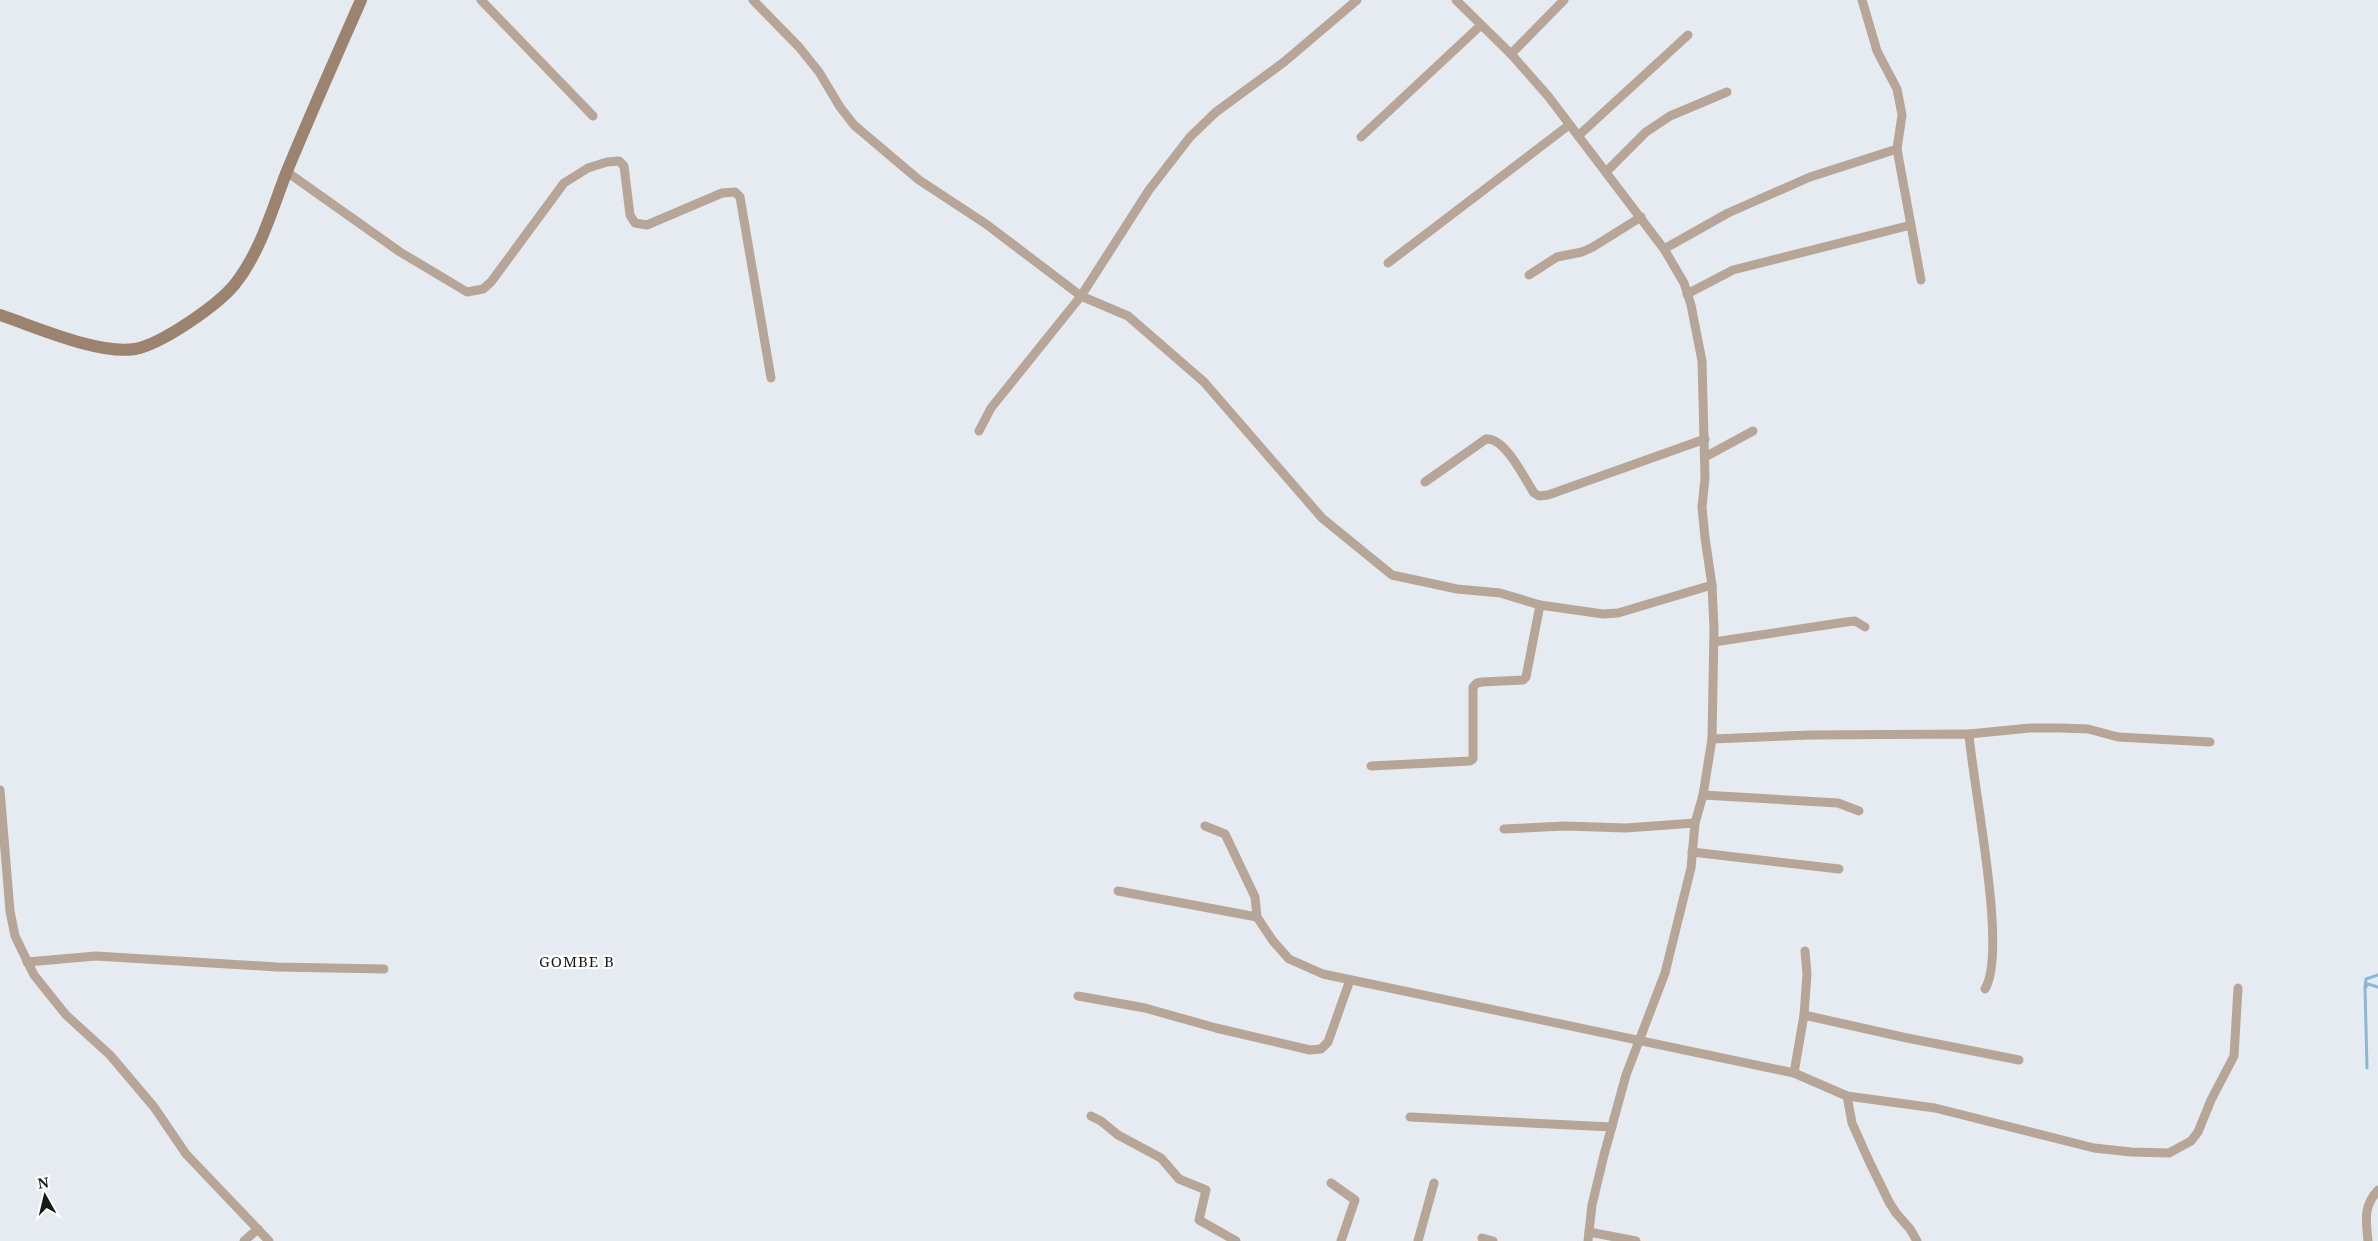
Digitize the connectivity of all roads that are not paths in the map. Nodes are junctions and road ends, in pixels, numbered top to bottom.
1 (361, 0) edge
2 (481, 0) edge
3 (753, 0) edge
4 (1357, 0) edge
5 (1456, 0) edge
6 (1564, 0) edge
7 (1862, 0) edge
8 (1480, 26) junction
9 (1688, 35) dead end
10 (1511, 54) junction
11 (1727, 92) dead end
12 (593, 116) dead end
13 (1569, 125) junction
14 (1578, 136) junction
15 (1361, 137) dead end
16 (1897, 149) junction
17 (1607, 171) junction
18 (287, 172) junction
19 (1641, 217) junction
20 (1911, 225) junction
21 (1664, 249) junction
22 (1388, 264) dead end
23 (1530, 275) dead end
24 (1921, 280) dead end
25 (1688, 294) junction
26 (1081, 296) junction
27 (0, 316) edge
28 (771, 378) dead end
29 (979, 431) dead end
30 (1753, 431) dead end
31 (1705, 439) junction
32 (1705, 457) junction
33 (1425, 482) dead end
34 (1712, 584) junction
35 (1540, 605) junction
36 (1865, 627) dead end
37 (1714, 642) junction
38 (1969, 734) junction
39 (1712, 739) junction
40 (2210, 742) dead end
41 (1371, 766) dead end
42 (0, 790) edge
43 (1703, 795) junction
44 (1859, 811) dead end
45 (1695, 823) junction
46 (1205, 826) dead end
47 (1504, 829) dead end
48 (1692, 852) junction
49 (1839, 869) dead end
50 (1118, 891) dead end
51 (1257, 917) junction
52 (1805, 951) dead end
53 (27, 962) junction
54 (384, 969) dead end
55 (1350, 980) junction
56 (2238, 988) dead end
57 (1985, 989) dead end
58 (1078, 996) dead end
59 (1804, 1015) junction
60 (1640, 1040) junction
61 (2019, 1060) dead end
62 (1794, 1073) junction
63 (1847, 1096) junction
64 (1091, 1116) dead end
65 (1410, 1117) dead end
66 (1612, 1127) junction
67 (1331, 1183) dead end
68 (1434, 1183) dead end
69 (2378, 1190) edge
70 (258, 1229) junction
71 (1588, 1236) edge
72 (1482, 1238) dead end
73 (244, 1241) edge
74 (269, 1241) edge
75 (1236, 1241) edge
76 (1341, 1241) edge
77 (1418, 1241) edge
78 (1493, 1241) edge
79 (1636, 1241) edge
80 (1917, 1241) edge
81 (2368, 1241) edge

1 - 18 street
2 - 12 street
3 - 26 street
4 - 26 street
5 - 8 street
6 - 10 street
7 - 16 street
8 - 10 street
8 - 15 street
9 - 14 street
10 - 13 street
11 - 17 street
13 - 14 street
13 - 22 street
14 - 17 street
16 - 20 street
16 - 21 street
17 - 19 street
18 - 27 street
18 - 28 street
19 - 21 street
19 - 23 street
20 - 24 street
20 - 25 street
21 - 25 street
25 - 31 street
26 - 29 street
26 - 35 street
30 - 32 street
31 - 32 street
31 - 33 street
32 - 34 street
34 - 35 street
34 - 37 street
35 - 41 street
36 - 37 street
37 - 39 street
38 - 39 street
38 - 40 street
38 - 57 street
39 - 43 street
42 - 53 street
43 - 44 street
43 - 45 street
45 - 47 street
45 - 48 street
46 - 51 street
48 - 49 street
48 - 60 street
50 - 51 street
51 - 55 street
52 - 59 street
53 - 54 street
53 - 70 street
55 - 58 street
55 - 60 street
56 - 63 street
59 - 61 street
59 - 62 street
60 - 62 street
60 - 66 street
62 - 63 street
63 - 80 street
64 - 75 street
65 - 66 street
66 - 71 street
67 - 76 street
68 - 77 street
69 - 81 street
70 - 73 street
70 - 74 street
71 - 79 street
72 - 78 street

